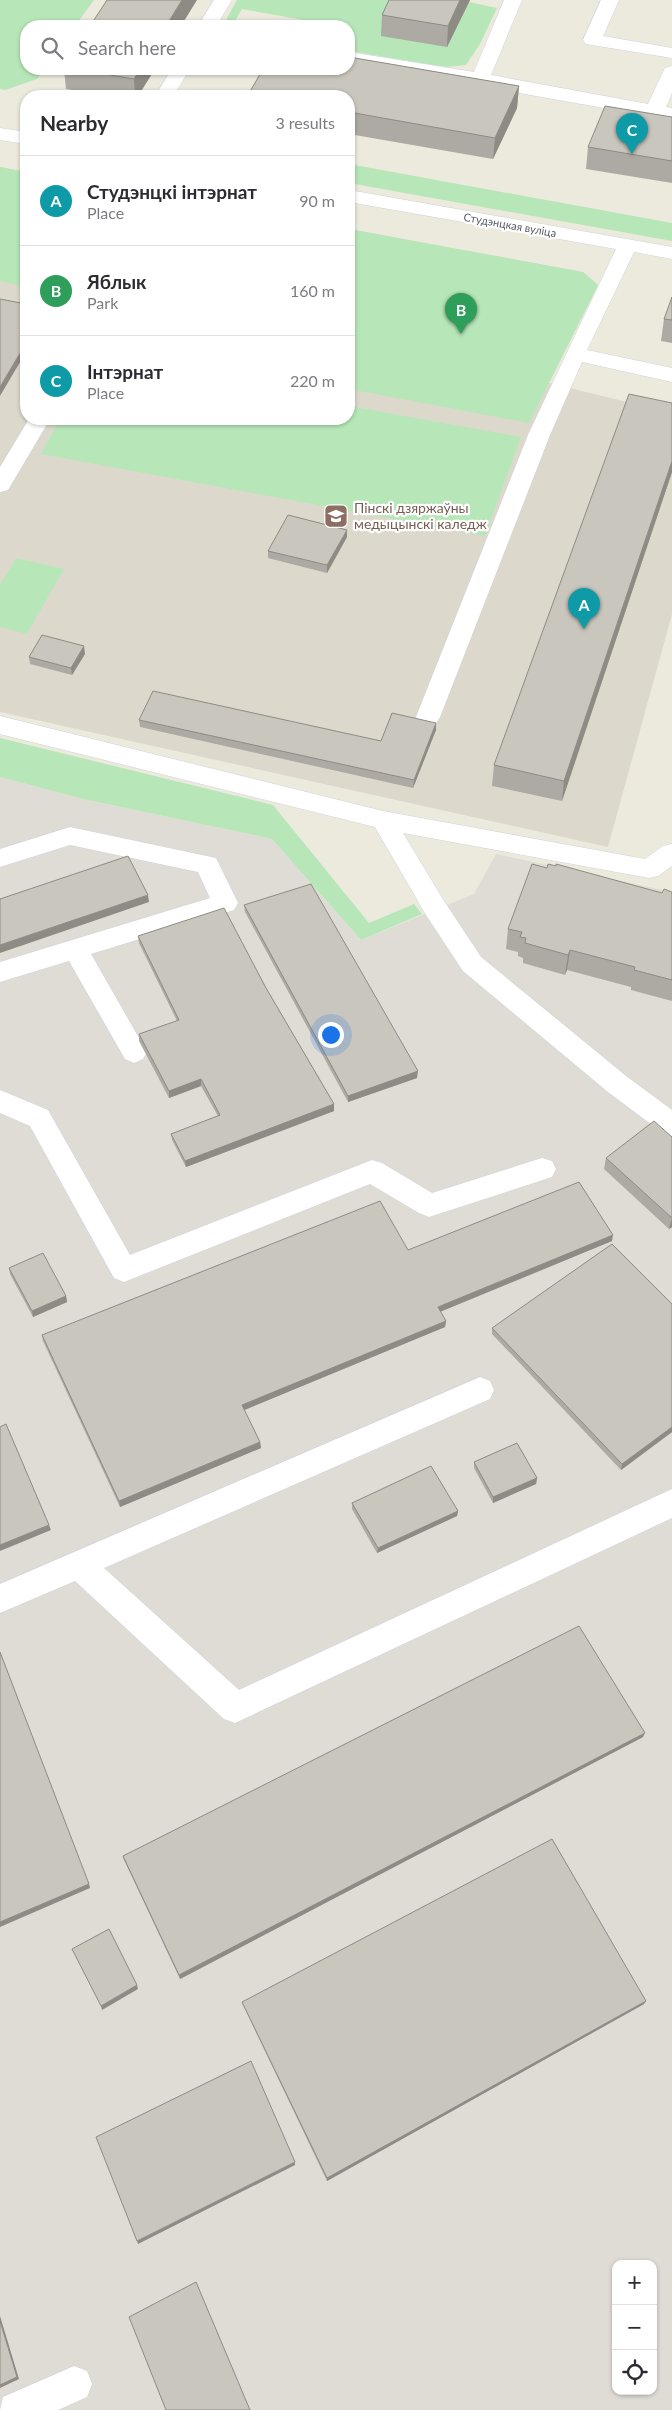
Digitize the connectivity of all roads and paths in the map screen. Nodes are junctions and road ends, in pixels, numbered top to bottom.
1 (223, 0) edge
2 (513, 0) edge
3 (610, 0) edge
4 (211, 20) edge
5 (672, 53) edge
6 (355, 59) edge
7 (672, 72) edge
8 (177, 75) edge
9 (480, 79) junction
10 (168, 90) edge
11 (663, 112) edge
12 (0, 134) edge
13 (20, 137) edge
14 (355, 197) edge
15 (627, 246) junction
16 (672, 254) edge
17 (575, 354) junction
18 (672, 375) edge
19 (35, 425) edge
20 (0, 485) edge
21 (428, 716) dead end
22 (0, 725) edge
23 (383, 820) junction
24 (672, 854) edge
25 (0, 858) edge
26 (661, 871) edge
27 (75, 949) junction
28 (0, 972) edge
29 (134, 1052) dead end
30 (0, 1101) edge
31 (672, 1125) edge
32 (542, 1169) dead end
33 (480, 1390) dead end
34 (672, 1503) edge
35 (79, 1565) junction
36 (0, 1599) edge
37 (74, 2384) dead end
38 (16, 2410) edge

1 - 4 street
2 - 9 street
3 - 5 street
6 - 9 street
7 - 11 street
8 - 10 street
9 - 11 street
12 - 13 street
14 - 15 street, Студэнцкая вуліца
15 - 16 street, Студэнцкая вуліца
15 - 17 street
17 - 18 street
17 - 21 street
19 - 20 street
22 - 23 street
23 - 26 street
23 - 31 street
24 - 26 street
25 - 27 street
27 - 28 street
27 - 29 street
30 - 32 street
33 - 35 street
34 - 35 street
35 - 36 street
37 - 38 street

